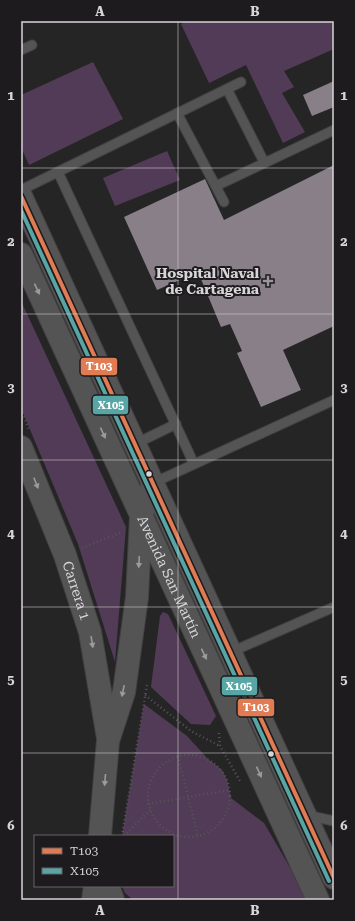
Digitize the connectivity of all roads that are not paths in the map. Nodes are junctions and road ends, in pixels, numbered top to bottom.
1 (32, 45) dead end
2 (21, 50) edge
3 (241, 82) dead end
4 (227, 89) junction
5 (177, 113) junction
6 (334, 130) edge
7 (264, 162) junction
8 (58, 172) junction
9 (216, 186) junction
10 (21, 190) edge
11 (21, 196) edge
12 (224, 202) dead end
13 (21, 254) edge
14 (334, 400) edge
15 (176, 424) junction
16 (25, 439) edge
17 (135, 444) junction
18 (194, 464) junction
19 (153, 483) junction
20 (141, 517) junction
21 (334, 607) edge
22 (231, 652) junction
23 (108, 741) junction
24 (306, 814) junction
25 (334, 822) edge
26 (100, 835) edge
27 (334, 878) edge
28 (95, 887) edge
29 (108, 887) edge
30 (93, 900) edge
31 (113, 900) edge
32 (318, 900) edge

1 - 2 lane
3 - 4 lane
4 - 5 lane
4 - 7 lane
5 - 8 lane
5 - 9 lane
6 - 7 lane
7 - 9 lane
8 - 10 lane
8 - 15 lane
9 - 12 lane
11 - 17 main road, Avenida San Martín
13 -> 20 main road, Avenida San Martín
14 - 18 lane
15 - 17 lane
15 - 18 lane
16 -> 23 main road, Carrera 1
17 - 19 main road, Avenida San Martín
18 - 19 lane
19 - 20 main road, Carrera 1
19 - 22 main road, Avenida San Martín
20 -> 23 main road, Carrera 1
20 -> 32 main road, Avenida San Martín
21 - 22 lane
22 - 24 main road, Avenida San Martín
23 -> 26 main road, Carrera 1
24 - 25 lane
24 - 27 main road, Avenida San Martín
28 - 30 main road
29 - 31 main road

